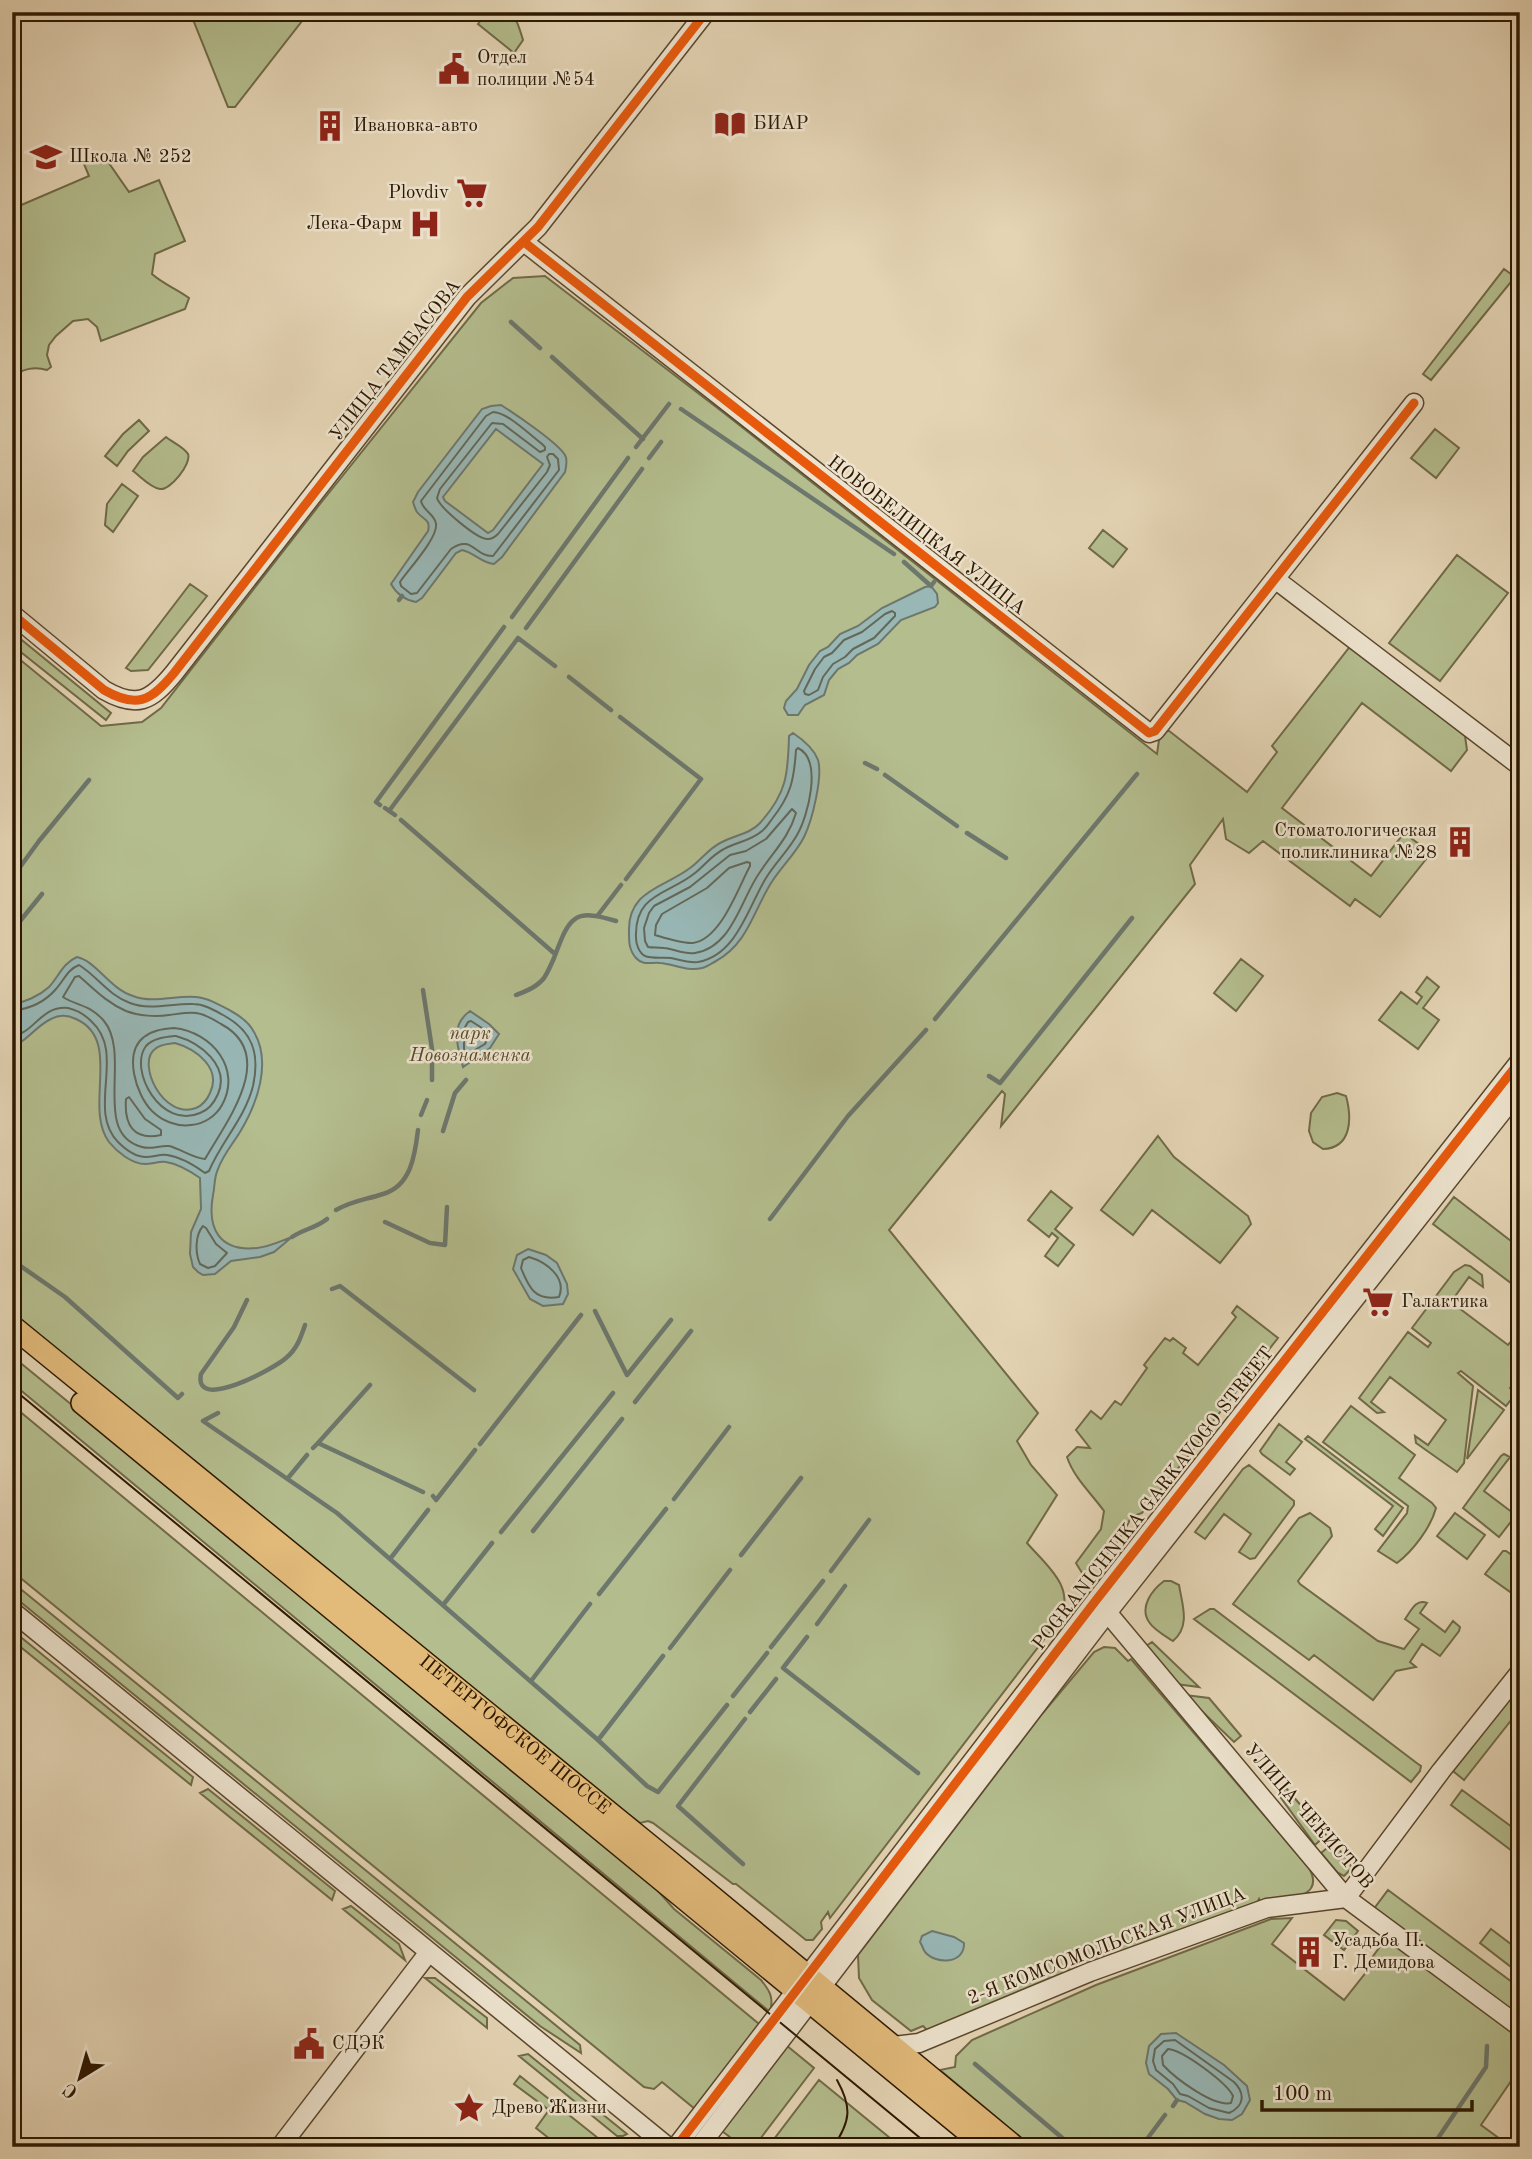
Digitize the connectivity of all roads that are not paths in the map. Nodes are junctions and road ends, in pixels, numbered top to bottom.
1 (706, 12) edge
2 (524, 242) junction
3 (1414, 403) dead end
4 (1275, 579) junction
5 (12, 614) edge
6 (1520, 766) edge
7 (1520, 1061) edge
8 (1520, 1089) edge
9 (12, 1326) edge
10 (12, 1345) edge
11 (1102, 1606) junction
12 (12, 1611) edge
13 (1520, 1672) edge
14 (1346, 1898) junction
15 (429, 1952) junction
16 (809, 1989) junction
17 (1520, 2027) edge
18 (894, 2046) junction
19 (281, 2147) edge
20 (668, 2147) edge
21 (676, 2147) edge
22 (699, 2147) edge
23 (986, 2147) edge
24 (1015, 2147) edge

1 - 2 street, УЛИЦА ТАМБАСОВА
2 - 4 street, НОВОБЕЛИЦКАЯ УЛИЦА
2 - 5 street, УЛИЦА ТАМБАСОВА
3 - 4 street
4 - 6 street
7 - 11 street, POGRANICHNIKA GARKAVOGO STREET
8 - 11 street, POGRANICHNIKA GARKAVOGO STREET
9 - 16 main road, ПЕТЕРГОФСКОЕ ШОССЕ
10 - 16 main road, ПЕТЕРГОФСКОЕ ШОССЕ
11 - 14 street, УЛИЦА ЧЕКИСТОВ
11 - 16 street
12 - 15 street
13 - 14 street
14 - 17 street, УЛИЦА ЧЕКИСТОВ
14 - 18 street, 2-Я КОМСОМОЛЬСКАЯ УЛИЦА
15 - 19 street
15 - 20 street
16 - 18 main road, ПЕТЕРГОФСКОЕ ШОССЕ
16 - 21 street
16 - 22 street
16 - 23 main road, ПЕТЕРГОФСКОЕ ШОССЕ
18 - 24 main road, ПЕТЕРГОФСКОЕ ШОССЕ

